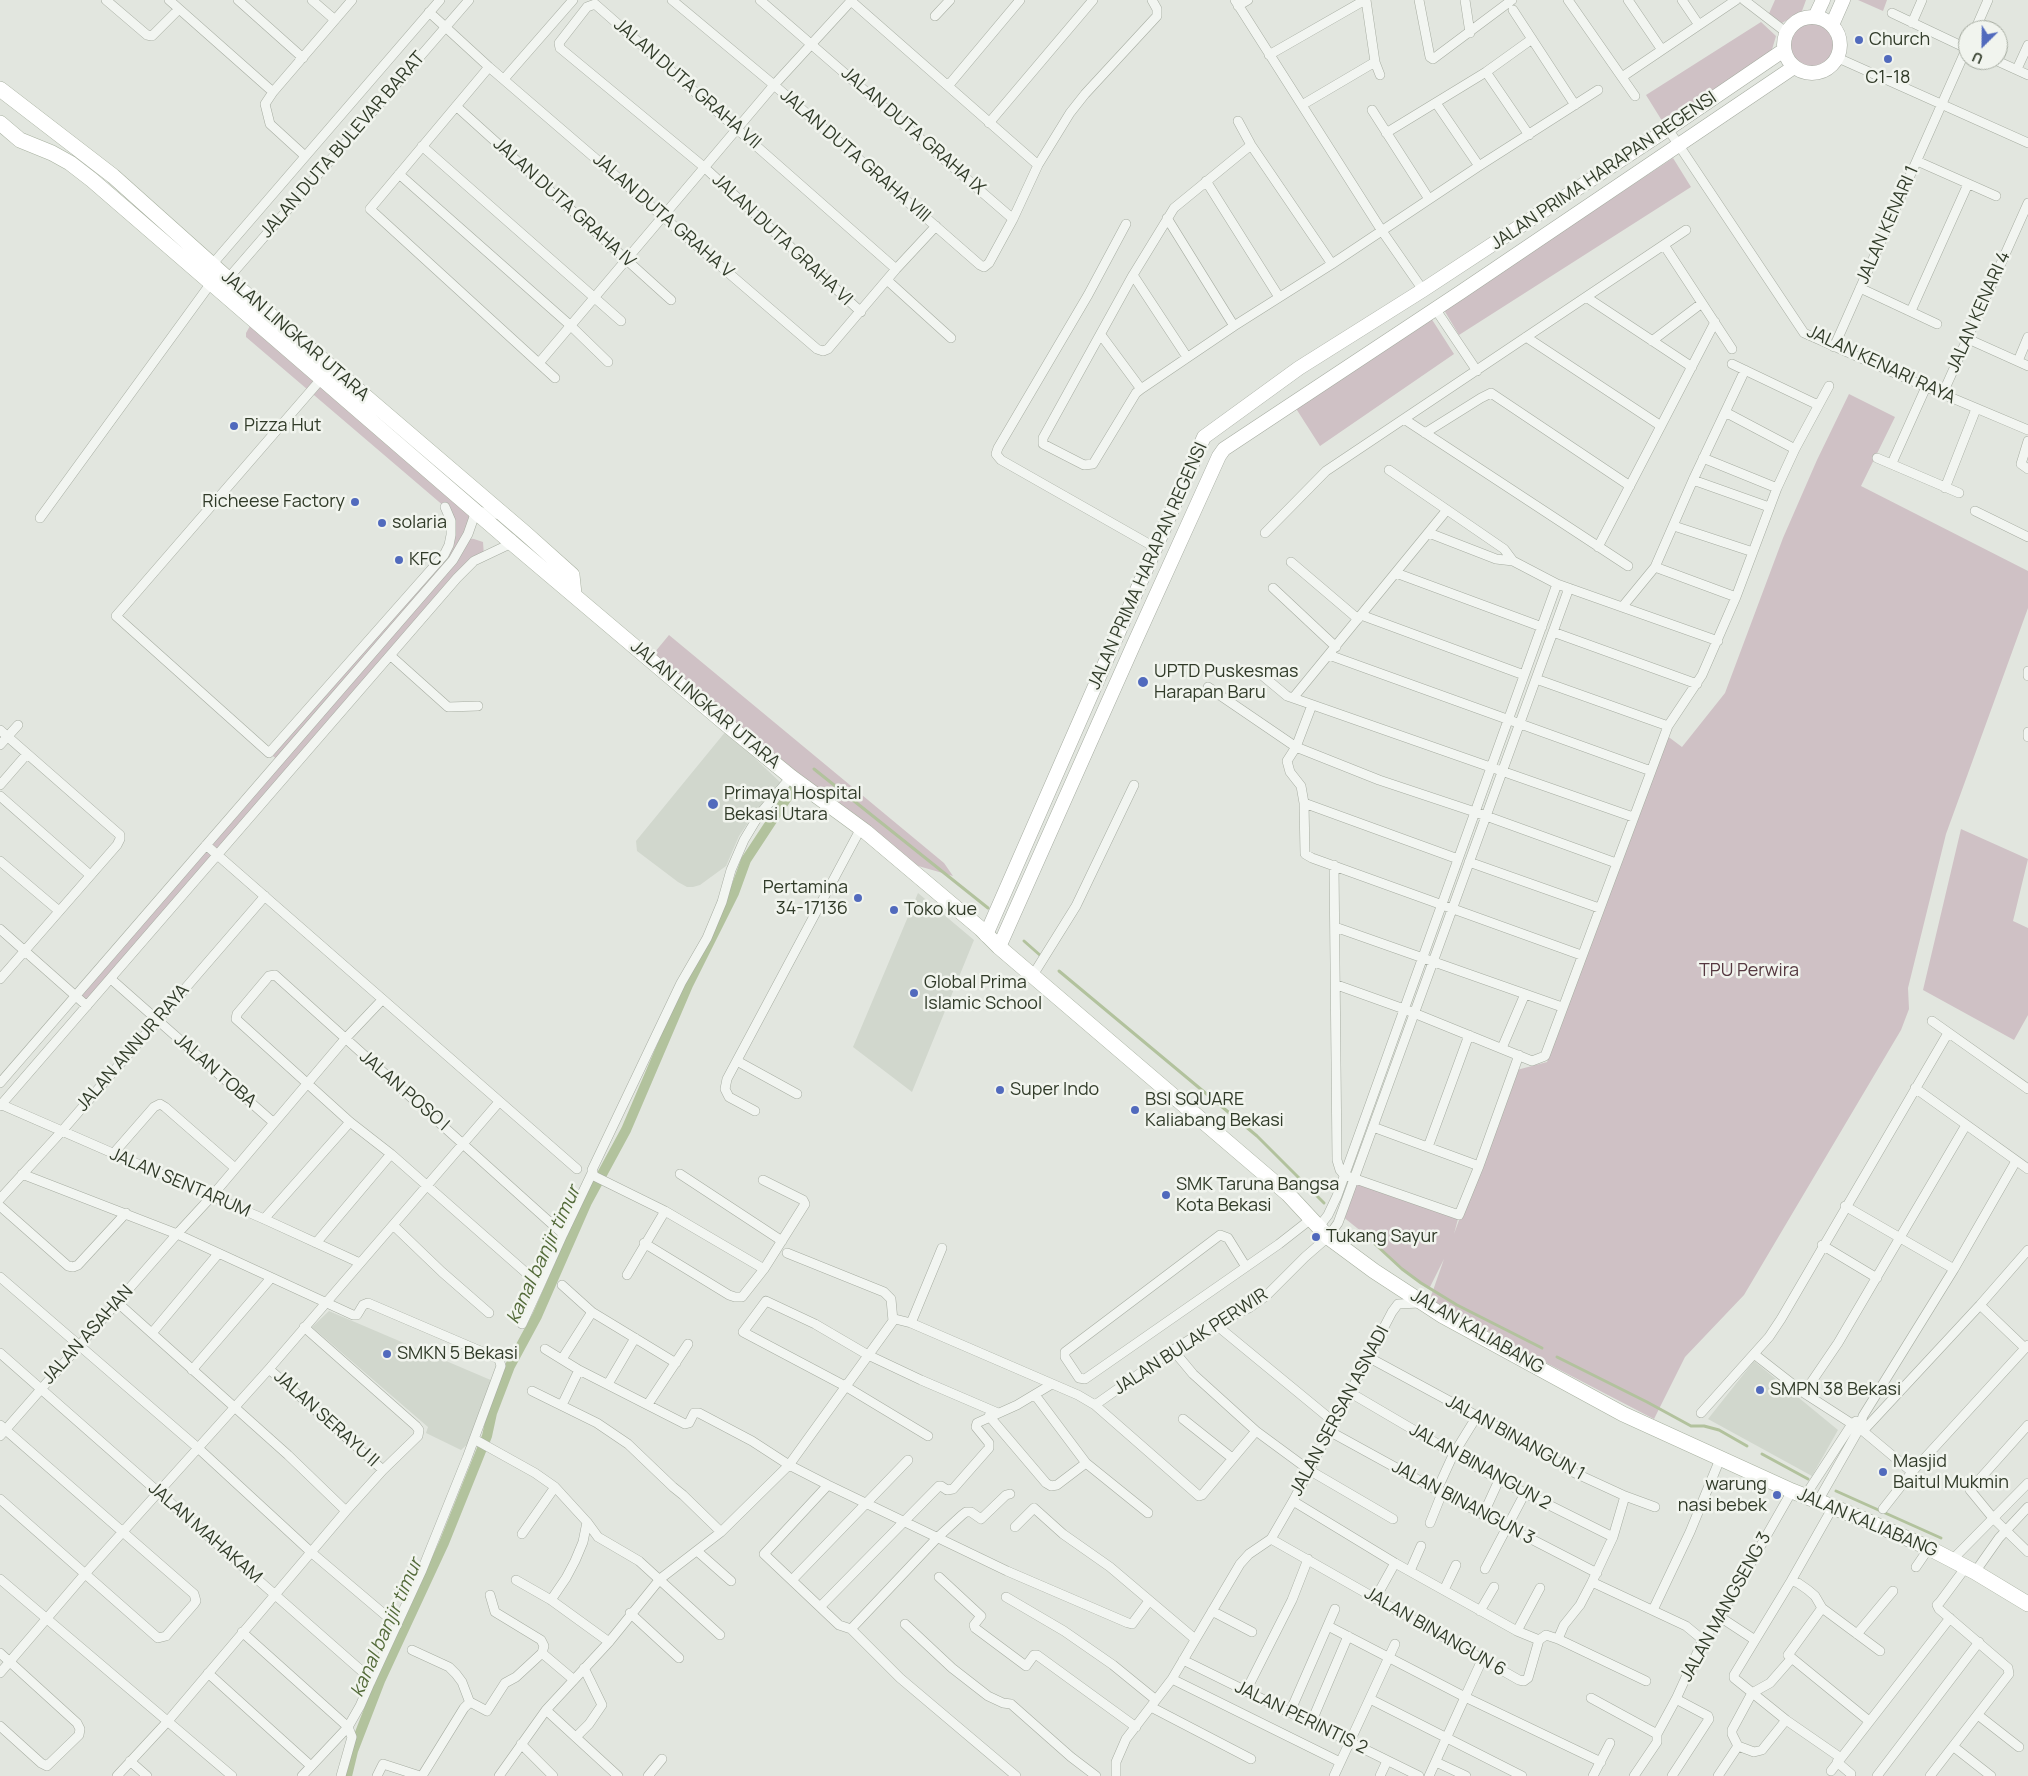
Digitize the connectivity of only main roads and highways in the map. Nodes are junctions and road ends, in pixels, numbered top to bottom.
1 (0, 89) edge
2 (0, 123) edge
3 (102, 167) junction
4 (92, 180) junction
5 (218, 275) junction
6 (574, 594) junction
7 (1000, 947) joint
8 (2028, 1604) edge

1 - 3 main road, JALAN LINGKAR UTARA
2 - 4 main road, JALAN LINGKAR UTARA
3 - 4 main road
3 - 5 main road, JALAN LINGKAR UTARA
4 - 5 main road, JALAN LINGKAR UTARA
5 - 6 main road, JALAN LINGKAR UTARA
5 - 6 main road, JALAN LINGKAR UTARA
6 - 7 main road, JALAN LINGKAR UTARA
7 - 8 main road, JALAN KALIABANG

